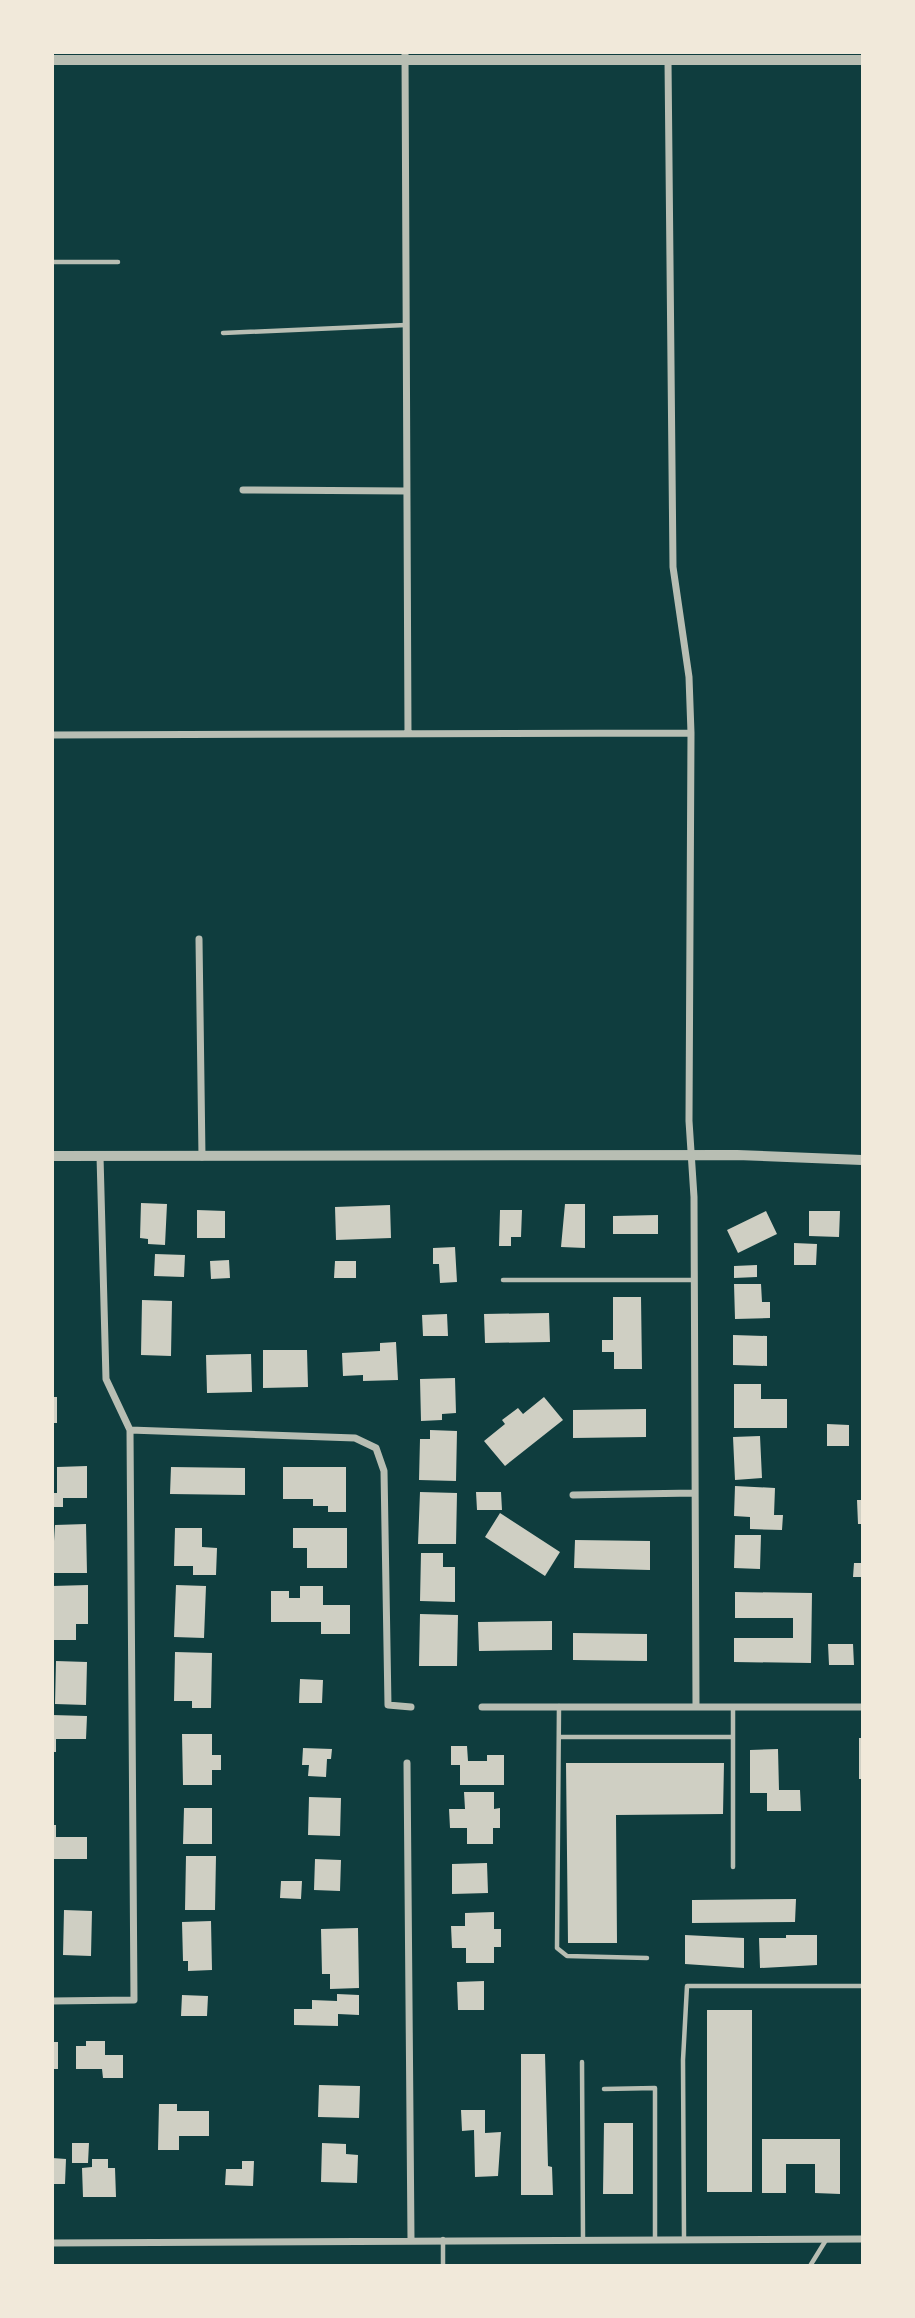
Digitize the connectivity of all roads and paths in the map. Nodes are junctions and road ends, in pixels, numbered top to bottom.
1 (405, 56) edge
2 (627, 56) edge
3 (52, 60) edge
4 (668, 60) junction
5 (863, 60) edge
6 (52, 262) edge
7 (118, 262) dead end
8 (406, 325) junction
9 (223, 333) dead end
10 (243, 490) dead end
11 (407, 491) junction
12 (691, 733) junction
13 (408, 734) junction
14 (52, 735) edge
15 (199, 939) dead end
16 (691, 1155) junction
17 (52, 1156) edge
18 (100, 1156) junction
19 (202, 1157) junction
20 (863, 1160) edge
21 (503, 1280) dead end
22 (694, 1280) junction
23 (130, 1430) junction
24 (695, 1493) junction
25 (573, 1495) dead end
26 (559, 1706) junction
27 (411, 1707) dead end
28 (482, 1707) dead end
29 (696, 1707) junction
30 (733, 1707) junction
31 (863, 1707) edge
32 (560, 1737) junction
33 (733, 1737) junction
34 (407, 1763) dead end
35 (733, 1867) dead end
36 (647, 1958) dead end
37 (863, 1986) edge
38 (52, 2001) edge
39 (582, 2062) dead end
40 (604, 2089) dead end
41 (827, 2238) junction
42 (411, 2239) junction
43 (442, 2239) junction
44 (583, 2239) junction
45 (655, 2239) junction
46 (684, 2239) junction
47 (863, 2239) edge
48 (52, 2243) edge
49 (443, 2266) edge
50 (810, 2266) edge

1 - 2 street
1 - 3 street
1 - 8 street
2 - 4 street
4 - 5 street
4 - 12 street
6 - 7 lane
8 - 9 lane
8 - 11 street
10 - 11 street
11 - 13 street
12 - 13 street
12 - 16 street
13 - 14 street
15 - 19 street
16 - 19 street
16 - 20 street
16 - 22 street
17 - 18 street
18 - 19 street
18 - 23 street
21 - 22 lane
22 - 24 street
23 - 27 street
23 - 38 street
24 - 25 street
24 - 29 street
26 - 28 street
26 - 29 street
26 - 32 lane
29 - 30 street
30 - 31 street
30 - 33 lane
32 - 33 lane
32 - 36 lane
33 - 35 lane
34 - 42 street
37 - 46 lane
39 - 44 lane
40 - 45 lane
41 - 46 street
41 - 47 street
41 - 50 lane
42 - 43 street
42 - 48 street
43 - 44 street
43 - 49 lane
44 - 45 street
45 - 46 street

